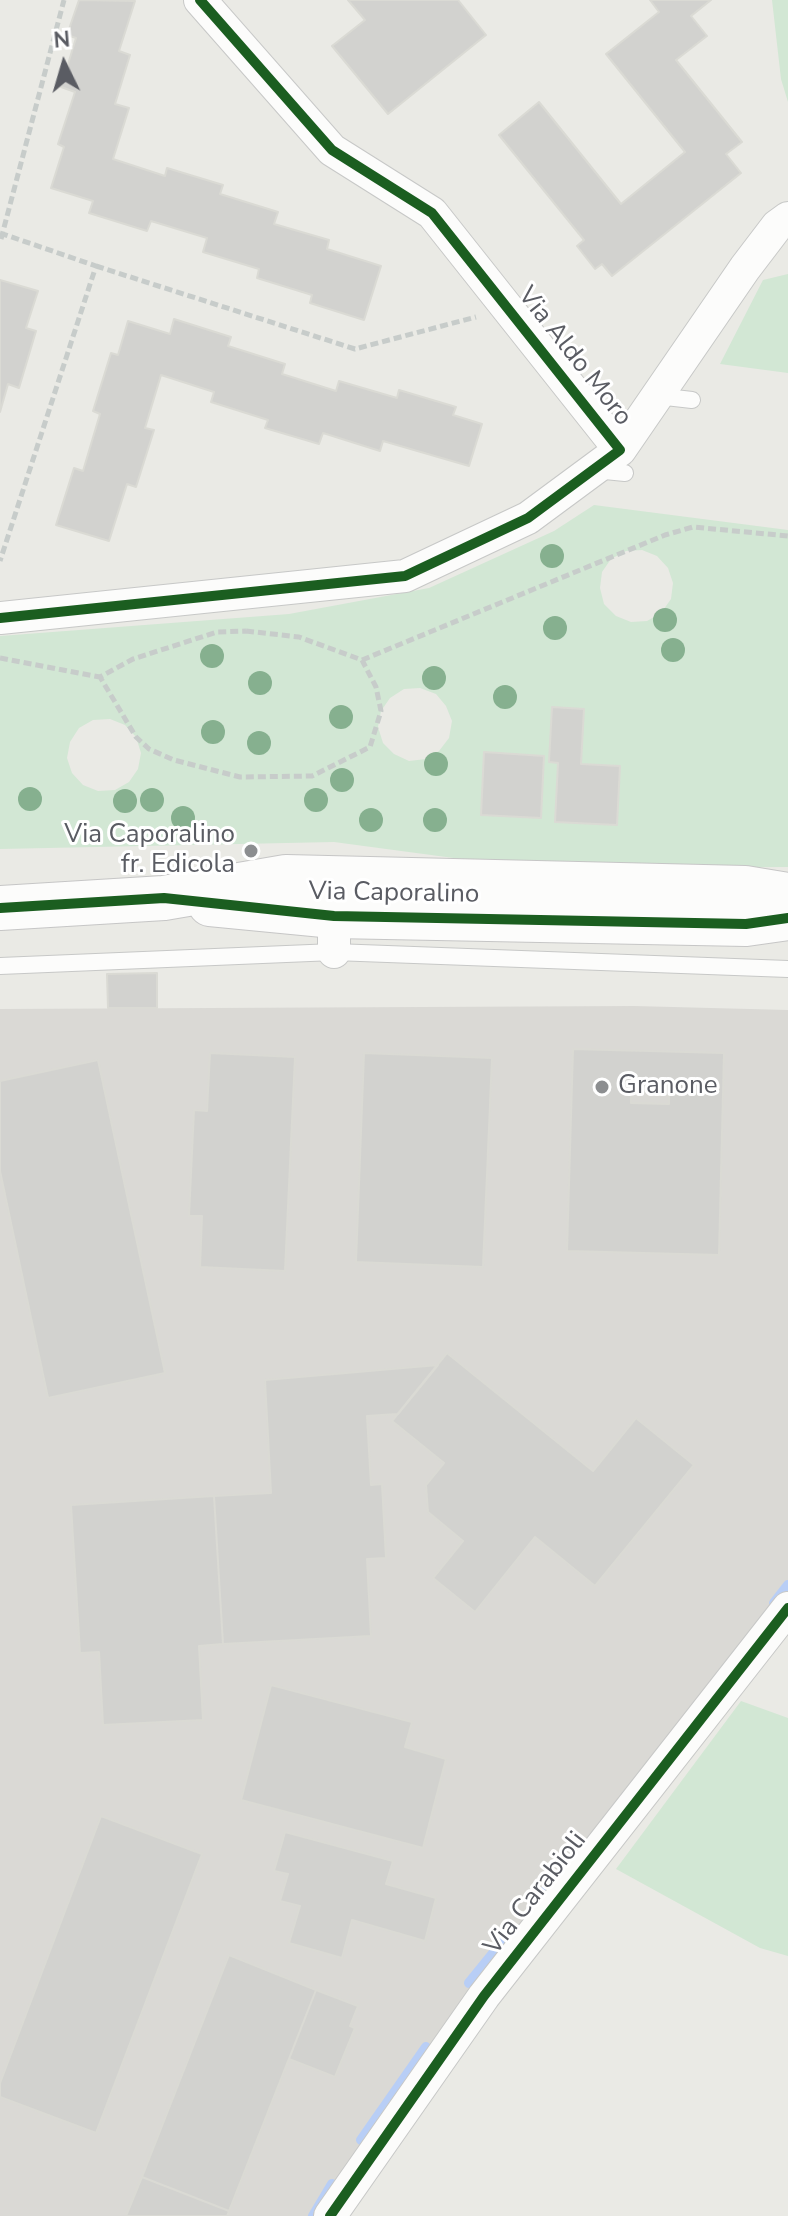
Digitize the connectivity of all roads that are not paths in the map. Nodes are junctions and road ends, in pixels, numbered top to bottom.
1 (200, 0) edge
2 (788, 218) edge
3 (657, 396) junction
4 (692, 400) dead end
5 (622, 462) junction
6 (0, 618) edge
7 (788, 895) edge
8 (164, 898) junction
9 (0, 908) edge
10 (788, 918) edge
11 (334, 934) junction
12 (0, 966) edge
13 (788, 969) edge
14 (788, 1608) edge
15 (330, 2216) edge

1 - 5 street, Via Aldo Moro
2 - 3 street, Via Aldo Moro
3 - 4 lane
3 - 5 street, Via Aldo Moro
5 - 6 street, Via Aldo Moro
7 - 8 street, Via Caporalino
8 - 9 street, Via Caporalino
8 - 11 street, Via Caporalino
10 - 11 street, Via Caporalino
11 - 12 lane, Via Caporalino
11 - 13 lane, Via Caporalino
14 - 15 street, Via Carabioli

